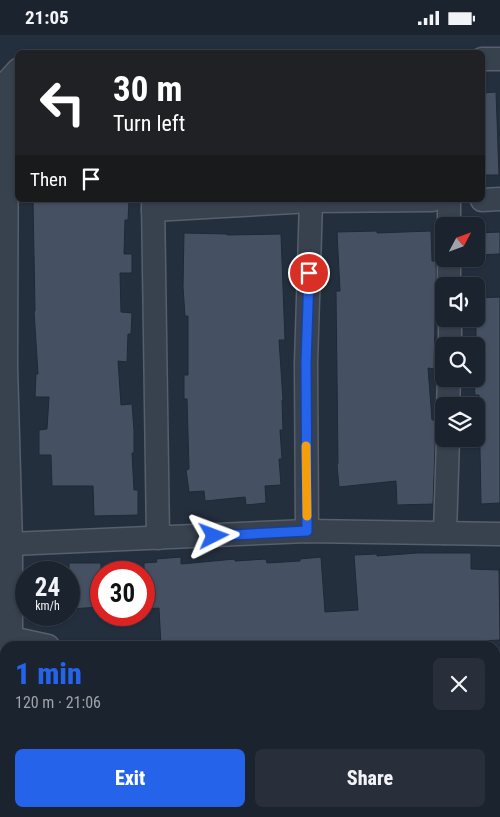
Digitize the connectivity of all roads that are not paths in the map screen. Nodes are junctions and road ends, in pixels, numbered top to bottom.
1 (485, 59) edge
2 (500, 59) edge
3 (15, 74) edge
4 (485, 199) edge
5 (500, 199) edge
6 (272, 202) edge
7 (311, 202) edge
8 (450, 202) edge
9 (153, 205) edge
10 (450, 217) edge
11 (3, 366) edge
12 (448, 447) edge
13 (307, 531) junction
14 (445, 533) junction
15 (500, 534) edge
16 (158, 538) junction
17 (11, 544) junction
18 (7, 640) edge

1 - 2 street
3 - 11 street
4 - 5 street
6 - 9 street
7 - 13 street
8 - 10 street
9 - 16 street
11 - 17 street
12 - 14 street
13 - 14 street
13 - 16 street
14 - 15 street
16 - 17 street
17 - 18 street

